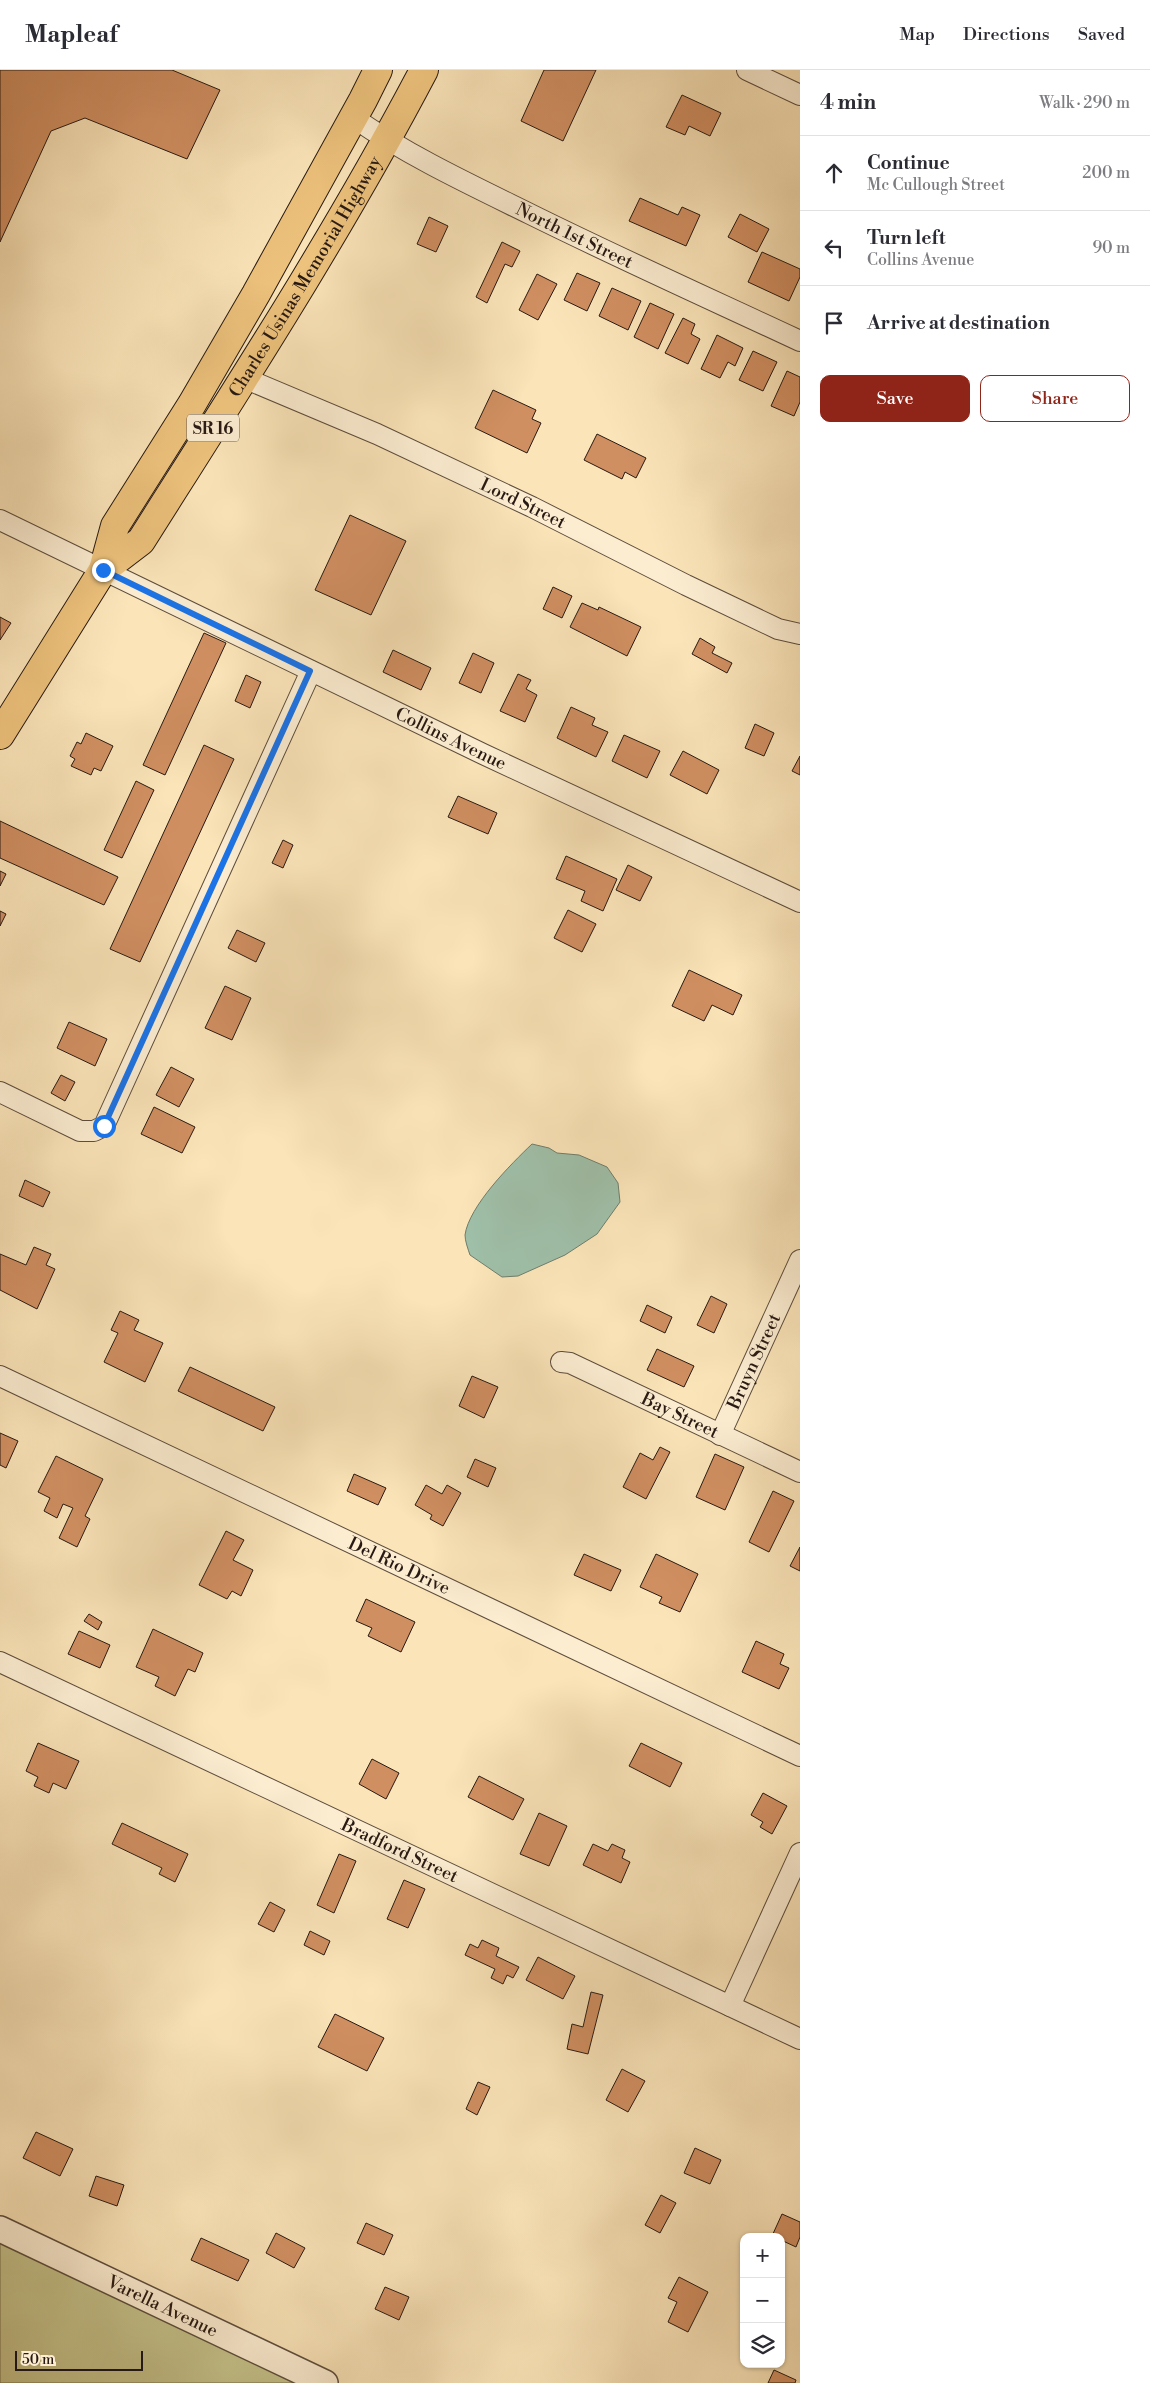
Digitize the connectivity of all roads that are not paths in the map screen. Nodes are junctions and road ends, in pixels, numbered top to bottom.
1 (378, 70) edge
2 (424, 70) edge
3 (747, 70) edge
4 (800, 95) edge
5 (354, 118) junction
6 (387, 141) junction
7 (800, 341) edge
8 (244, 378) junction
9 (0, 520) edge
10 (103, 570) junction
11 (800, 634) edge
12 (310, 671) junction
13 (0, 735) edge
14 (800, 902) edge
15 (0, 1092) edge
16 (800, 1260) edge
17 (561, 1362) dead end
18 (0, 1376) edge
19 (720, 1435) junction
20 (800, 1472) edge
21 (0, 1662) edge
22 (800, 1756) edge
23 (800, 1853) edge
24 (730, 2006) junction
25 (800, 2039) edge
26 (0, 2229) edge
27 (325, 2383) edge

1 - 5 highway, Charles Usinas Memorial Highway / SR 16
2 - 6 highway, Charles Usinas Memorial Highway / SR 16
3 - 4 street
5 - 6 street, North 1st Street
5 - 10 highway, Charles Usinas Memorial Highway / SR 16
6 - 7 street, North 1st Street
6 - 8 highway, Charles Usinas Memorial Highway / SR 16
8 - 10 highway, Charles Usinas Memorial Highway / SR 16
8 - 11 street, Lord Street
9 - 10 street, Collins Avenue
10 - 12 street, Collins Avenue
10 - 13 highway, Charles Usinas Memorial Highway / SR 16
12 - 14 street, Collins Avenue
12 - 15 street
16 - 19 street, Bruyn Street
17 - 19 street, Bay Street
18 - 22 street, Del Rio Drive
19 - 20 street, Bay Street
21 - 24 street, Bradford Street
23 - 24 street
24 - 25 street, Bradford Street
26 - 27 street, Varella Avenue

